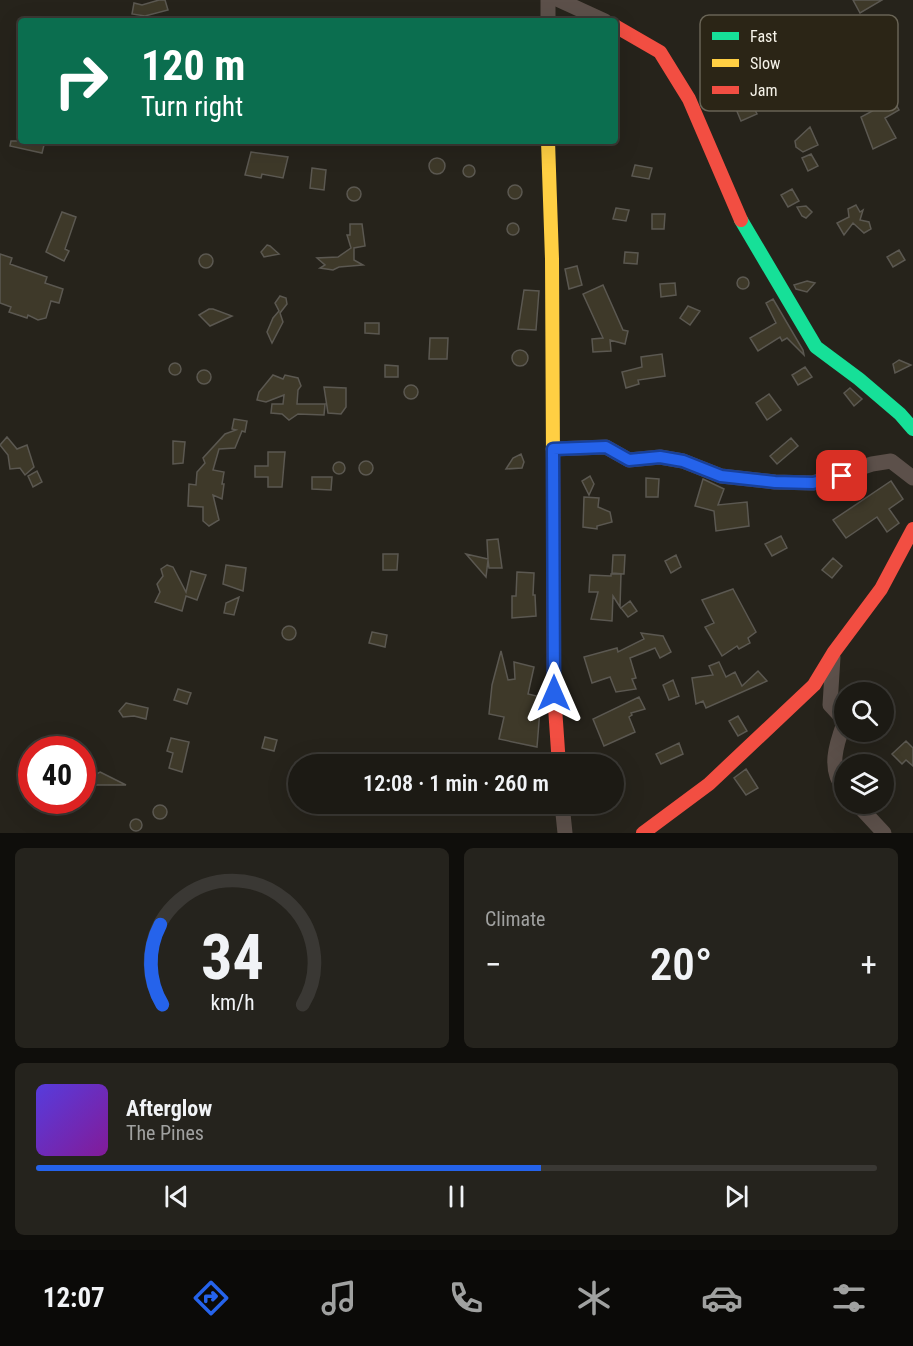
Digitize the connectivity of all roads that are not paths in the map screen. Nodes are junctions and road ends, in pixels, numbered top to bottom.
1 (548, 0) edge
2 (560, 0) edge
3 (548, 18) edge
4 (599, 18) edge
5 (618, 28) edge
6 (548, 144) edge
7 (913, 429) edge
8 (553, 449) junction
9 (913, 478) edge
10 (913, 530) edge
11 (834, 652) junction
12 (834, 710) edge
13 (558, 754) edge
14 (563, 814) edge
15 (866, 814) edge
16 (565, 833) edge
17 (643, 833) edge
18 (884, 833) edge

1 - 3 street
2 - 4 street
5 - 7 street
6 - 8 street
8 - 9 street
8 - 13 street
10 - 11 street
11 - 12 street
11 - 17 street
14 - 16 street
15 - 18 street

